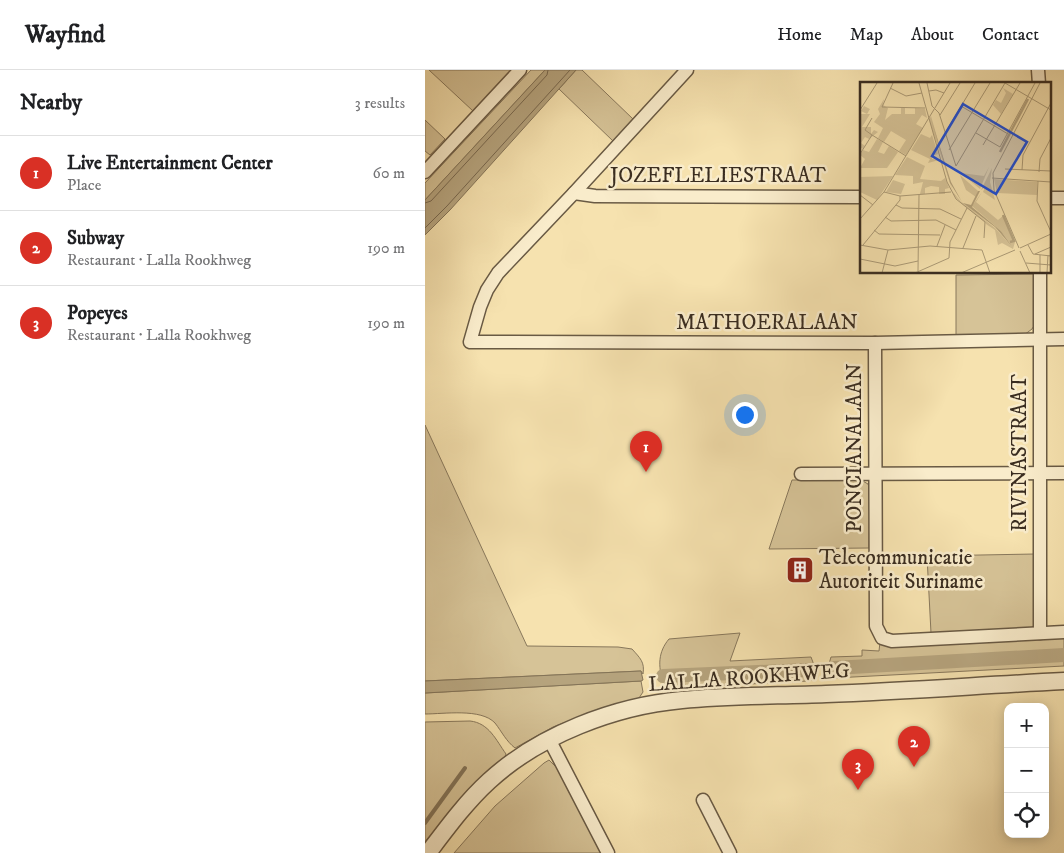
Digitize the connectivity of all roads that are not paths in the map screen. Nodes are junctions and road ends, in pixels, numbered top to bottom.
1 (520, 70) edge
2 (687, 70) edge
3 (425, 172) edge
4 (574, 193) junction
5 (860, 197) edge
6 (1051, 198) edge
7 (1064, 198) edge
8 (1040, 274) edge
9 (1039, 339) junction
10 (1064, 339) edge
11 (875, 344) junction
12 (1040, 473) junction
13 (1064, 473) edge
14 (801, 474) dead end
15 (875, 474) junction
16 (1064, 632) edge
17 (1040, 633) junction
18 (1064, 681) edge
19 (549, 739) junction
20 (703, 800) dead end
21 (428, 853) edge
22 (608, 853) edge
23 (730, 853) edge

1 - 3 street
2 - 4 street
4 - 5 street, JOZEFLELIESTRAAT
4 - 11 street, MATHOERALAAN
6 - 7 street
8 - 9 street, RIVINASTRAAT
9 - 10 street, MATHOERALAAN
9 - 11 street, MATHOERALAAN
9 - 12 street, RIVINASTRAAT
11 - 15 street, PONCIANALAAN
12 - 13 street
12 - 15 street
12 - 17 street, RIVINASTRAAT
14 - 15 street
15 - 17 street, PONCIANALAAN
16 - 17 street, PONCIANALAAN
18 - 19 street, LALLA ROOKHWEG
19 - 21 street, LALLA ROOKHWEG
19 - 22 street
20 - 23 street

